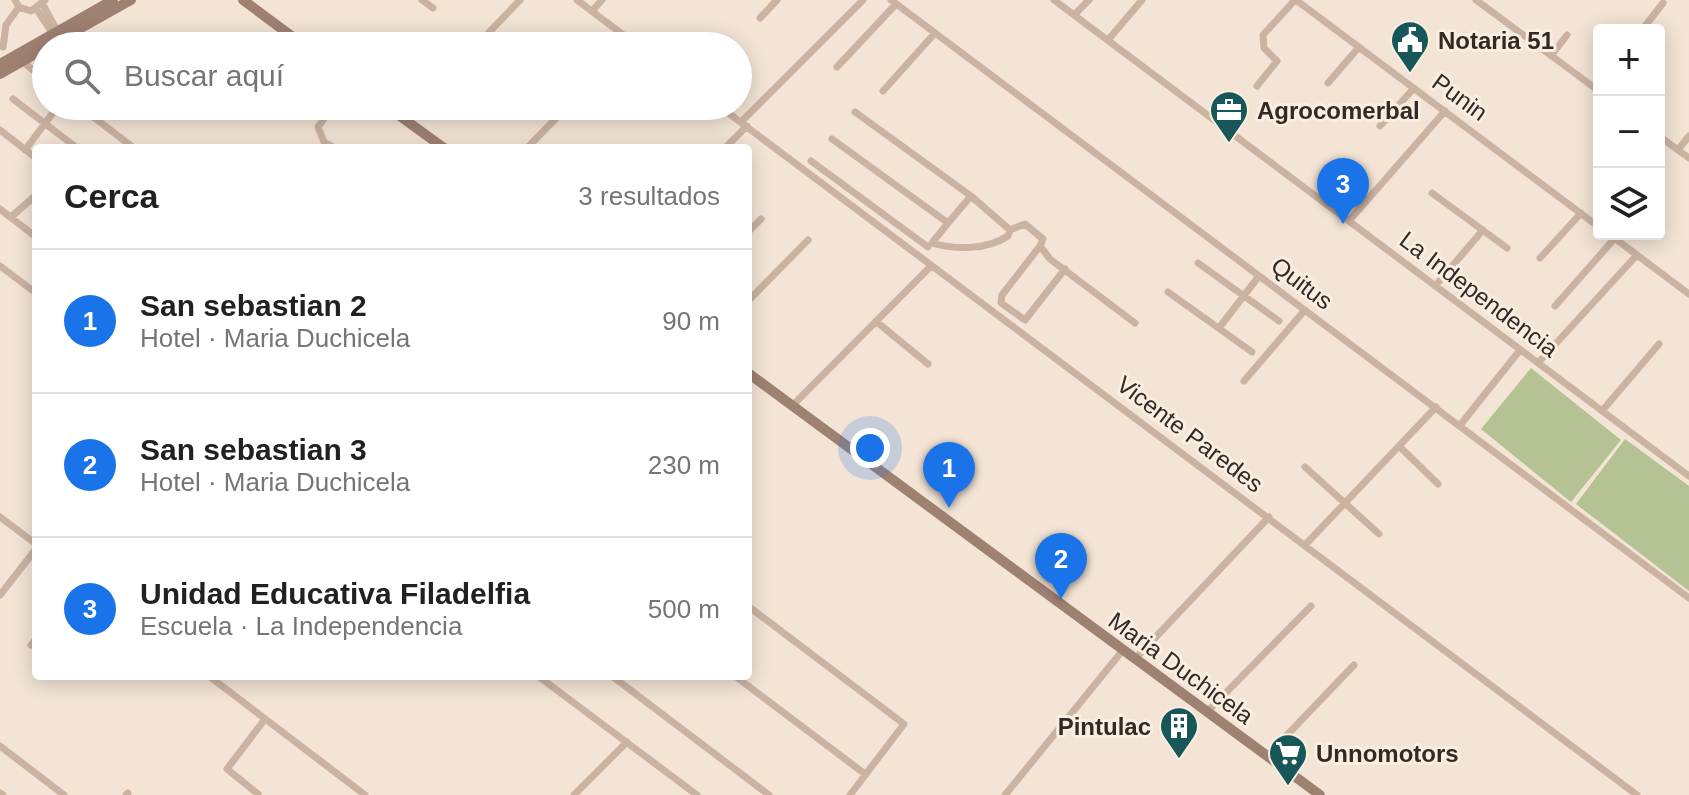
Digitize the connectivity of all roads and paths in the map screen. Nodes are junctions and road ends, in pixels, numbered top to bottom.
1 (113, 0) edge
2 (131, 0) edge
3 (243, 0) edge
4 (422, 0) edge
5 (520, 0) edge
6 (577, 0) edge
7 (602, 0) edge
8 (777, 0) edge
9 (863, 0) edge
10 (1054, 0) edge
11 (1089, 0) edge
12 (1142, 0) edge
13 (1296, 0) edge
14 (1476, 0) edge
15 (893, 2) edge
16 (1663, 3) dead end
17 (17, 4) edge
18 (42, 5) edge
19 (433, 8) dead end
20 (592, 11) junction
21 (1074, 15) junction
22 (760, 18) dead end
23 (1647, 24) edge
24 (55, 32) edge
25 (57, 32) edge
26 (74, 32) edge
27 (286, 32) edge
28 (489, 32) edge
29 (620, 32) edge
30 (935, 33) junction
31 (1567, 35) dead end
32 (1108, 40) junction
33 (32, 46) edge
34 (3, 47) dead end
35 (1359, 47) junction
36 (32, 56) edge
37 (1551, 56) junction
38 (22, 61) junction
39 (0, 64) edge
40 (837, 67) dead end
41 (32, 69) edge
42 (0, 74) edge
43 (1328, 83) dead end
44 (1593, 85) edge
45 (1257, 86) dead end
46 (1414, 88) junction
47 (883, 91) dead end
48 (13, 99) dead end
49 (1445, 111) junction
50 (855, 112) dead end
51 (32, 114) edge
52 (752, 116) edge
53 (40, 120) edge
54 (48, 120) edge
55 (97, 120) edge
56 (323, 120) edge
57 (405, 120) edge
58 (554, 120) edge
59 (738, 120) edge
60 (748, 120) edge
61 (45, 124) junction
62 (744, 124) junction
63 (1380, 126) dead end
64 (0, 130) edge
65 (1689, 136) edge
66 (832, 139) dead end
67 (1665, 140) edge
68 (72, 144) edge
69 (129, 144) edge
70 (328, 144) edge
71 (437, 144) edge
72 (531, 144) edge
73 (728, 144) edge
74 (25, 150) junction
75 (1678, 150) junction
76 (32, 155) edge
77 (1689, 158) edge
78 (811, 161) dead end
79 (1432, 193) dead end
80 (971, 196) junction
81 (32, 199) edge
82 (0, 209) edge
83 (1581, 213) junction
84 (11, 217) junction
85 (761, 219) dead end
86 (1349, 221) junction
87 (1593, 222) edge
88 (948, 223) junction
89 (752, 228) edge
90 (1010, 230) junction
91 (1483, 230) junction
92 (32, 234) edge
93 (808, 240) dead end
94 (1609, 240) edge
95 (1617, 240) edge
96 (930, 245) junction
97 (1040, 246) junction
98 (1507, 248) dead end
99 (1637, 255) junction
100 (919, 257) junction
101 (1540, 258) dead end
102 (1198, 263) dead end
103 (0, 266) edge
104 (931, 266) junction
105 (1065, 269) junction
106 (1259, 276) junction
107 (1435, 286) junction
108 (32, 290) edge
109 (1168, 292) dead end
110 (1689, 294) edge
111 (1244, 296) junction
112 (752, 297) edge
113 (1555, 306) dead end
114 (1305, 310) junction
115 (1279, 321) dead end
116 (878, 323) junction
117 (1135, 323) dead end
118 (1219, 328) junction
119 (1659, 344) dead end
120 (1520, 350) junction
121 (1252, 352) dead end
122 (1538, 363) junction
123 (928, 364) dead end
124 (752, 376) edge
125 (1244, 381) dead end
126 (793, 405) junction
127 (1436, 407) junction
128 (1602, 411) junction
129 (1461, 424) junction
130 (1399, 446) junction
131 (1305, 467) dead end
132 (1689, 476) edge
133 (1438, 484) dead end
134 (1347, 502) junction
135 (0, 517) edge
136 (1269, 517) junction
137 (1379, 534) dead end
138 (32, 543) edge
139 (1305, 545) junction
140 (32, 551) edge
141 (0, 595) edge
142 (1689, 598) edge
143 (1311, 606) dead end
144 (752, 609) edge
145 (1123, 650) junction
146 (1135, 659) junction
147 (1354, 665) dead end
148 (214, 680) edge
149 (544, 680) edge
150 (552, 680) edge
151 (617, 680) edge
152 (740, 680) edge
153 (549, 684) junction
154 (1207, 712) junction
155 (265, 719) junction
156 (627, 742) junction
157 (0, 746) edge
158 (1267, 756) junction
159 (865, 774) junction
160 (258, 794) edge
161 (64, 795) edge
162 (365, 795) edge
163 (574, 795) edge
164 (697, 795) edge
165 (769, 795) edge
166 (850, 795) edge
167 (1005, 795) edge
168 (1320, 795) edge
169 (1637, 795) edge

1 - 25 main road
2 - 26 main road
3 - 27 main road
4 - 19 street
5 - 28 street
6 - 20 street
7 - 20 street
8 - 22 street
9 - 52 street
10 - 21 street, La Independencia
11 - 21 street
12 - 32 street
13 - 35 street, Punin
13 - 45 street
14 - 37 street
15 - 30 street, Quitus
15 - 40 street
16 - 23 street
17 - 18 street
17 - 34 street
18 - 24 street
20 - 29 street
21 - 32 street, La Independencia
30 - 47 street
30 - 106 street, Quitus
31 - 37 street
32 - 86 street, La Independencia
33 - 39 main road
35 - 43 street
35 - 46 street, Punin
36 - 38 main road
37 - 44 street
38 - 41 street
38 - 42 main road
46 - 49 street, Punin
46 - 63 street
48 - 51 street
49 - 83 street, Punin
49 - 86 street
50 - 80 street
53 - 61 street
54 - 61 street
55 - 69 street
56 - 70 street
57 - 71 main road
58 - 72 street
59 - 62 street, Vicente Paredes
60 - 62 street
61 - 68 street
61 - 74 street
62 - 73 street
62 - 100 street, Vicente Paredes
64 - 74 street
65 - 75 street
66 - 88 street
67 - 75 street
74 - 76 street
75 - 77 street
78 - 96 street
79 - 91 street
80 - 88 street
80 - 90 street
81 - 84 street
82 - 84 street
83 - 87 street, Punin
83 - 101 street
84 - 92 street
85 - 89 street
86 - 107 street, La Independencia
88 - 96 street
90 - 96 street
90 - 97 street
91 - 98 street
91 - 107 street
93 - 112 street
94 - 113 street
95 - 99 street
96 - 100 street
97 - 105 street
97 - 105 street
99 - 110 street
99 - 122 street
100 - 104 street, Vicente Paredes
102 - 111 street
103 - 108 street
104 - 116 street
104 - 136 street, Vicente Paredes
105 - 117 street
106 - 111 street
106 - 114 street, Quitus
107 - 120 street, La Independencia
109 - 118 street
111 - 115 street
111 - 118 street
114 - 125 street
114 - 127 street, Quitus
116 - 123 street
116 - 126 street
118 - 121 street
119 - 128 street
120 - 122 street, La Independencia
120 - 129 street
122 - 128 street, La Independencia
124 - 126 main road, Maria Duchicela
126 - 145 main road, Maria Duchicela
127 - 129 street, Quitus
127 - 130 street
128 - 132 street, La Independencia
129 - 142 street, Quitus
130 - 133 street
130 - 134 street
131 - 134 street
134 - 137 street
134 - 139 street
135 - 138 street
136 - 139 street, Vicente Paredes
136 - 146 street
139 - 169 street, Vicente Paredes
140 - 141 street
143 - 154 street
144 - 159 street
145 - 146 main road, Maria Duchicela
145 - 167 street
146 - 154 main road, Maria Duchicela
147 - 158 street
148 - 155 street
149 - 153 street
150 - 153 street
151 - 165 street
152 - 159 street
153 - 156 street
154 - 158 main road, Maria Duchicela
155 - 160 street
155 - 162 street
156 - 163 street
156 - 164 street
157 - 161 street
158 - 168 main road, Maria Duchicela
159 - 166 street

